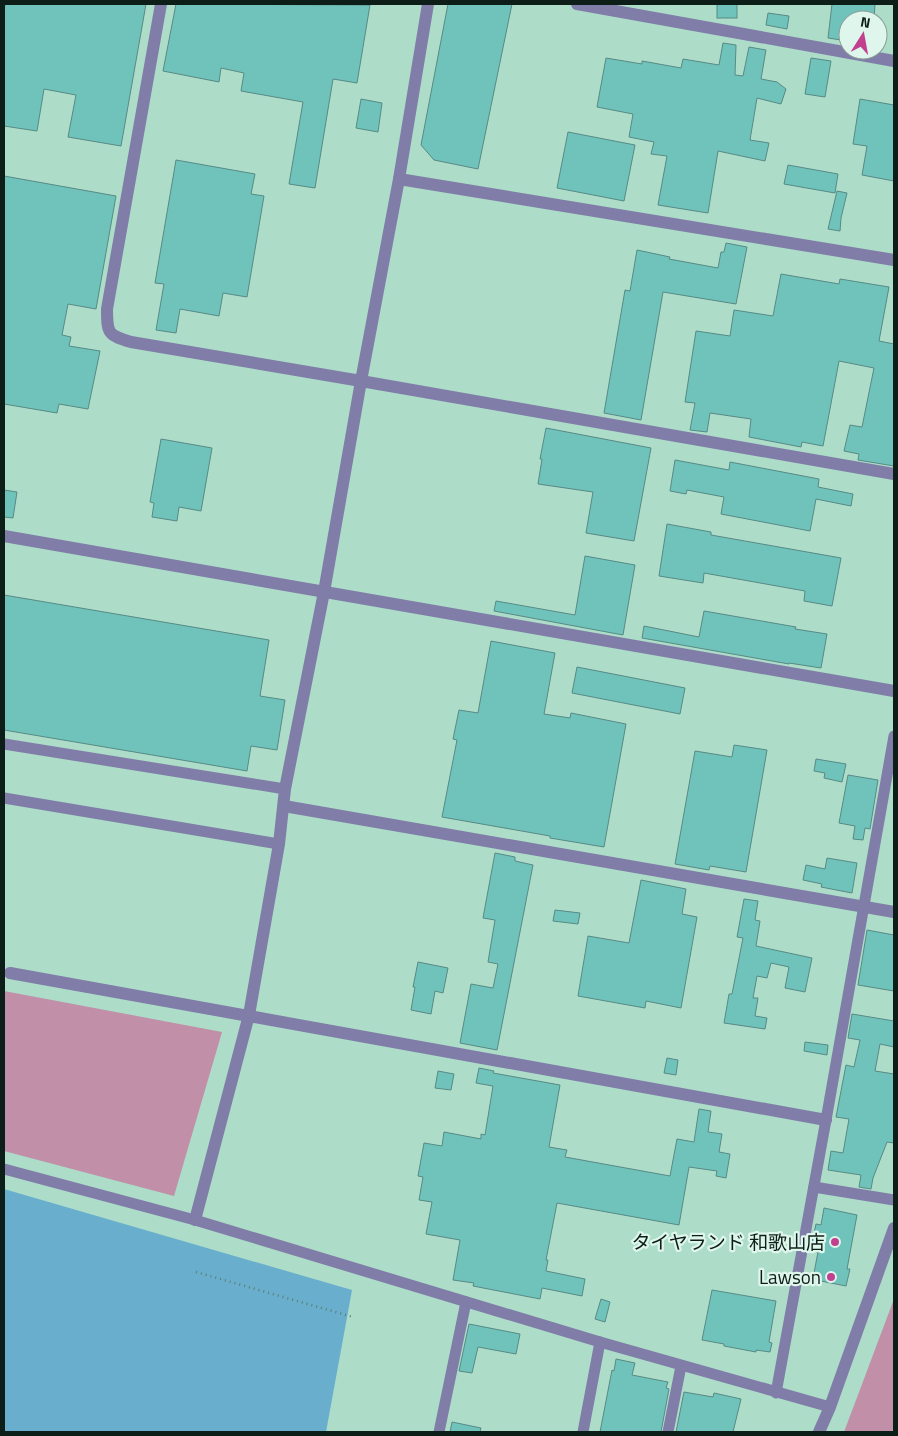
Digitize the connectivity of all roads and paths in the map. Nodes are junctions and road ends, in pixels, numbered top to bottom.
1 (161, 4) edge
2 (428, 4) edge
3 (577, 4) edge
4 (894, 61) edge
5 (400, 179) junction
6 (894, 260) edge
7 (362, 381) junction
8 (894, 474) edge
9 (4, 536) edge
10 (324, 592) junction
11 (894, 691) edge
12 (894, 736) edge
13 (4, 744) edge
14 (285, 789) junction
15 (4, 798) edge
16 (284, 806) junction
17 (279, 844) junction
18 (864, 907) junction
19 (894, 912) edge
20 (10, 973) dead end
21 (249, 1015) junction
22 (826, 1120) junction
23 (4, 1169) edge
24 (814, 1187) junction
25 (894, 1200) edge
26 (195, 1220) junction
27 (894, 1228) edge
28 (196, 1272) dead end
29 (466, 1302) junction
30 (353, 1317) dead end
31 (600, 1342) junction
32 (681, 1366) junction
33 (776, 1393) junction
34 (830, 1407) junction
35 (439, 1432) edge
36 (583, 1432) edge
37 (668, 1432) edge
38 (820, 1432) edge

1 - 7 street
2 - 5 street
3 - 4 street
5 - 6 street
5 - 7 street
7 - 8 street
7 - 10 street
9 - 10 street
10 - 11 street
10 - 14 street
12 - 18 street
13 - 14 street
14 - 16 street
15 - 17 street
16 - 17 street
16 - 18 street
17 - 21 street
18 - 19 street
18 - 22 street
20 - 21 street
21 - 22 street
21 - 26 street
22 - 24 street
23 - 26 street
24 - 25 street
24 - 33 street
26 - 29 street
27 - 34 street
28 - 30 path
29 - 31 street
29 - 35 street
31 - 32 street
31 - 36 street
32 - 33 street
32 - 37 street
33 - 34 street
34 - 38 street

